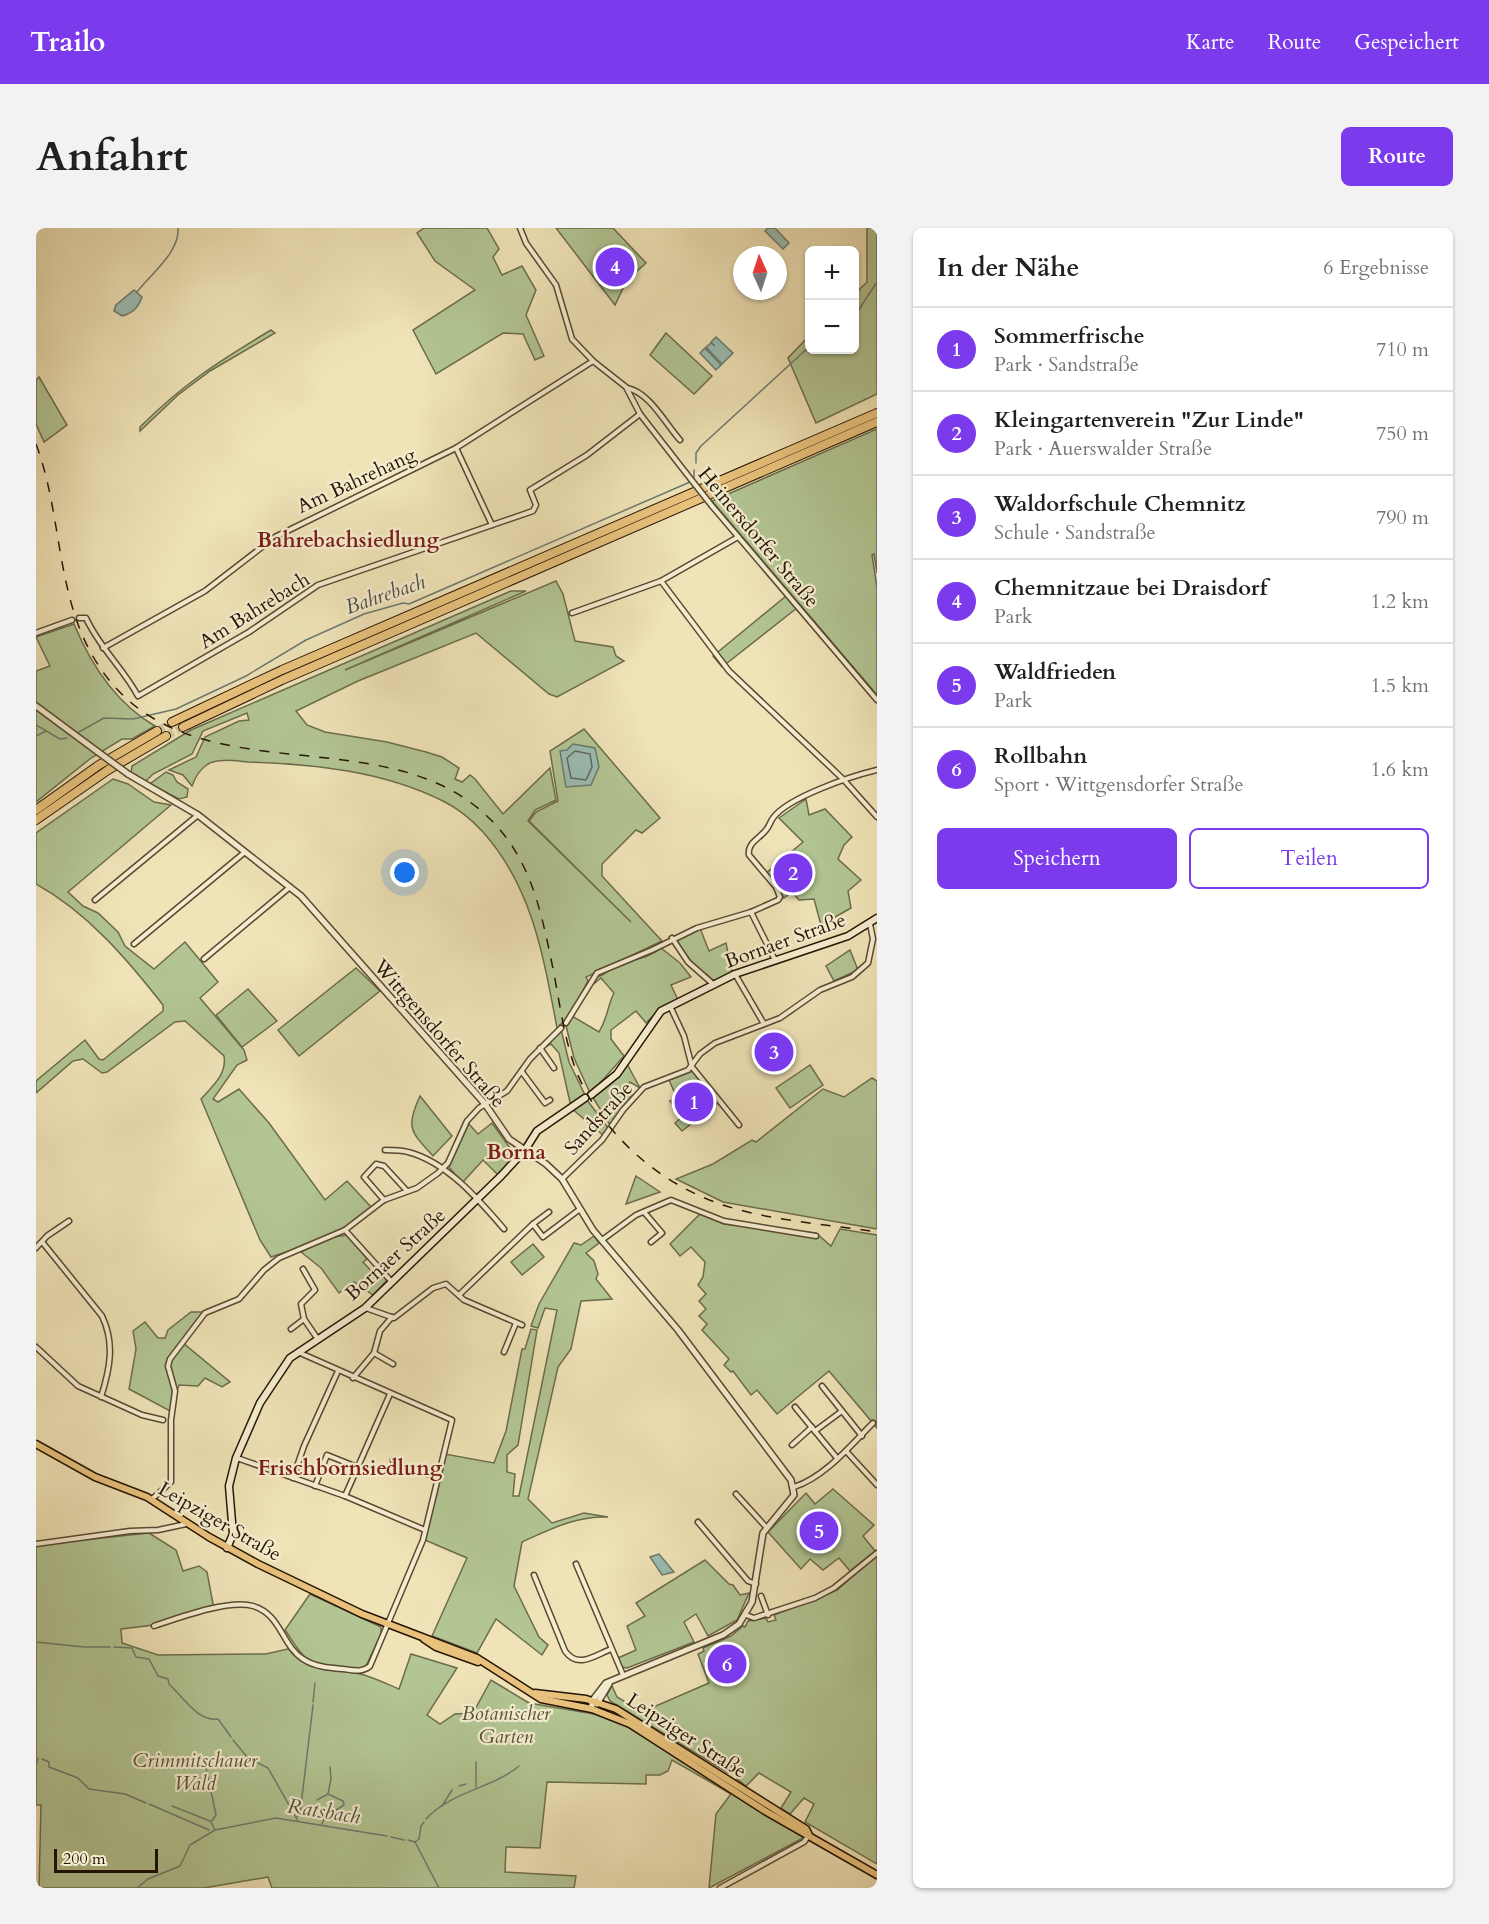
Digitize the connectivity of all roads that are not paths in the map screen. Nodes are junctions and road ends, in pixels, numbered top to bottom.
1 (520, 228) edge
2 (592, 361) junction
3 (626, 387) junction
4 (877, 412) edge
5 (640, 414) junction
6 (877, 422) edge
7 (680, 440) dead end
8 (456, 448) junction
9 (492, 525) junction
10 (738, 537) junction
11 (661, 580) junction
12 (572, 613) dead end
13 (79, 618) dead end
14 (72, 620) dead end
15 (36, 633) edge
16 (103, 648) junction
17 (877, 700) edge
18 (36, 706) edge
19 (172, 722) tunnel mouth
20 (183, 727) tunnel mouth
21 (157, 731) tunnel mouth
22 (166, 736) tunnel mouth
23 (877, 770) edge
24 (843, 779) junction
25 (36, 810) edge
26 (198, 814) junction
27 (877, 817) edge
28 (36, 820) edge
29 (246, 852) junction
30 (290, 886) junction
31 (95, 900) dead end
32 (752, 912) junction
33 (877, 918) edge
34 (870, 924) junction
35 (672, 938) junction
36 (134, 944) dead end
37 (204, 959) dead end
38 (775, 960) junction
39 (735, 974) junction
40 (714, 985) junction
41 (670, 1006) junction
42 (566, 1023) dead end
43 (764, 1024) junction
44 (561, 1028) dead end
45 (540, 1048) junction
46 (692, 1067) junction
47 (554, 1068) dead end
48 (522, 1072) junction
49 (550, 1100) dead end
50 (485, 1104) junction
51 (739, 1125) dead end
52 (385, 1150) dead end
53 (525, 1150) junction
54 (443, 1168) junction
55 (562, 1179) junction
56 (407, 1191) junction
57 (384, 1200) junction
58 (477, 1201) junction
59 (580, 1209) junction
60 (549, 1212) dead end
61 (644, 1212) junction
62 (69, 1221) dead end
63 (533, 1224) junction
64 (504, 1229) dead end
65 (345, 1230) junction
66 (816, 1236) dead end
67 (602, 1240) junction
68 (651, 1242) dead end
69 (43, 1243) junction
70 (36, 1248) edge
71 (303, 1269) dead end
72 (391, 1281) junction
73 (459, 1294) junction
74 (365, 1308) junction
75 (392, 1317) junction
76 (304, 1319) junction
77 (516, 1323) junction
78 (522, 1325) dead end
79 (291, 1329) dead end
80 (317, 1338) junction
81 (36, 1347) edge
82 (297, 1352) junction
83 (504, 1352) dead end
84 (374, 1353) junction
85 (393, 1364) dead end
86 (338, 1371) junction
87 (353, 1378) junction
88 (822, 1386) dead end
89 (390, 1394) junction
90 (101, 1397) junction
91 (795, 1407) dead end
92 (842, 1411) junction
93 (162, 1420) dead end
94 (873, 1423) dead end
95 (812, 1427) junction
96 (815, 1431) junction
97 (862, 1436) junction
98 (36, 1445) edge
99 (792, 1445) dead end
100 (846, 1451) junction
101 (236, 1458) junction
102 (837, 1458) junction
103 (393, 1460) dead end
104 (357, 1467) junction
105 (437, 1477) junction
106 (293, 1478) junction
107 (877, 1485) edge
108 (315, 1486) junction
109 (794, 1487) junction
110 (736, 1494) dead end
111 (345, 1496) junction
112 (152, 1499) junction
113 (698, 1522) dead end
114 (188, 1524) junction
115 (766, 1527) junction
116 (425, 1530) junction
117 (36, 1544) edge
118 (227, 1548) junction
119 (877, 1553) edge
120 (576, 1564) dead end
121 (534, 1575) dead end
122 (756, 1584) junction
123 (761, 1596) dead end
124 (746, 1615) junction
125 (768, 1615) junction
126 (388, 1624) junction
127 (154, 1626) dead end
128 (611, 1649) junction
129 (623, 1675) junction
130 (615, 1679) junction
131 (604, 1691) junction
132 (534, 1693) junction
133 (595, 1701) junction
134 (612, 1707) junction
135 (592, 1709) junction
136 (809, 1835) junction
137 (877, 1875) edge
138 (720, 1888) edge

1 - 2 street, Heinersdorfer Straße
2 - 3 street, Heinersdorfer Straße
2 - 8 street, Am Bahrehang
3 - 5 street, Heinersdorfer Straße
3 - 7 street, Heinersdorfer Straße
4 - 19 highway
5 - 9 street, Am Bahrebach
5 - 10 street, Heinersdorfer Straße, bridge
6 - 20 highway
8 - 9 street
8 - 16 street, Am Bahrehang
9 - 16 street, Am Bahrebach
10 - 11 street
10 - 17 street, Heinersdorfer Straße
11 - 12 street
11 - 24 street
13 - 16 street
14 - 15 street
18 - 26 street, Wittgensdorfer Straße, bridge
21 - 25 highway
22 - 28 highway
23 - 24 street
24 - 27 street
24 - 32 street
26 - 29 street, Wittgensdorfer Straße
26 - 31 street
29 - 30 street, Wittgensdorfer Straße
29 - 36 street
30 - 37 street
30 - 50 street, Wittgensdorfer Straße
32 - 35 street
32 - 38 street
33 - 34 main road, Bornaer Straße
34 - 38 main road, Bornaer Straße
34 - 43 street, Sandstraße
35 - 40 street
35 - 42 street
38 - 39 main road, Bornaer Straße
39 - 40 main road, Bornaer Straße
39 - 43 street
40 - 41 main road, Bornaer Straße
41 - 46 street
41 - 53 main road, Bornaer Straße
43 - 46 street, Sandstraße
44 - 45 street
45 - 47 street
45 - 48 street
46 - 51 street
46 - 55 street, Sandstraße
48 - 49 street
48 - 50 street
50 - 53 street, Wittgensdorfer Straße
50 - 54 street
52 - 54 street
53 - 55 street, Wittgensdorfer Straße
53 - 58 main road, Bornaer Straße
54 - 56 street
54 - 58 street
55 - 59 street, Wittgensdorfer Straße
56 - 57 street
56 - 57 street
57 - 65 street
58 - 64 street
58 - 72 main road, Bornaer Straße
59 - 63 street
59 - 67 street, Wittgensdorfer Straße
60 - 63 street
61 - 66 street
61 - 67 street
61 - 68 street
62 - 69 street
63 - 73 street
65 - 72 street
65 - 112 street
67 - 109 street, Wittgensdorfer Straße
69 - 70 street
69 - 90 street
71 - 76 street
72 - 74 main road, Bornaer Straße
73 - 75 street
73 - 77 street
74 - 75 street
74 - 80 main road, Bornaer Straße
75 - 84 street
76 - 79 street
76 - 80 street
77 - 78 street
77 - 83 street
80 - 82 main road, Bornaer Straße
81 - 90 street
82 - 86 street
82 - 101 main road, Bornaer Straße
84 - 85 street
84 - 87 street
86 - 87 street
86 - 106 street
87 - 89 street
88 - 92 street
89 - 104 street
89 - 105 street
90 - 93 street
91 - 95 street
92 - 96 street
92 - 97 street
94 - 97 street
95 - 96 street
95 - 99 street
96 - 102 street
97 - 100 street
98 - 112 main road, Leipziger Straße
100 - 102 street
100 - 107 street
101 - 106 street
101 - 118 main road, Bornaer Straße
102 - 109 street
103 - 105 street
104 - 108 street
104 - 111 street
105 - 116 street
106 - 108 street
108 - 111 street
109 - 115 street
110 - 115 street
111 - 116 street
112 - 114 main road, Leipziger Straße
113 - 122 street
114 - 117 street
114 - 118 main road, Leipziger Straße
115 - 122 street
116 - 126 street
118 - 126 main road, Leipziger Straße
119 - 125 street
120 - 128 street
121 - 128 street
122 - 124 street
123 - 125 street
124 - 125 street
124 - 129 street
126 - 127 street
126 - 132 main road, Leipziger Straße
128 - 129 street
129 - 130 street
130 - 131 street
130 - 133 street
131 - 133 street
131 - 134 street
132 - 133 main road, Leipziger Straße
132 - 135 main road, Leipziger Straße
133 - 134 main road, Leipziger Straße
133 - 135 street
134 - 136 main road, Leipziger Straße
135 - 136 main road, Leipziger Straße
136 - 137 main road, Leipziger Straße
136 - 138 street

